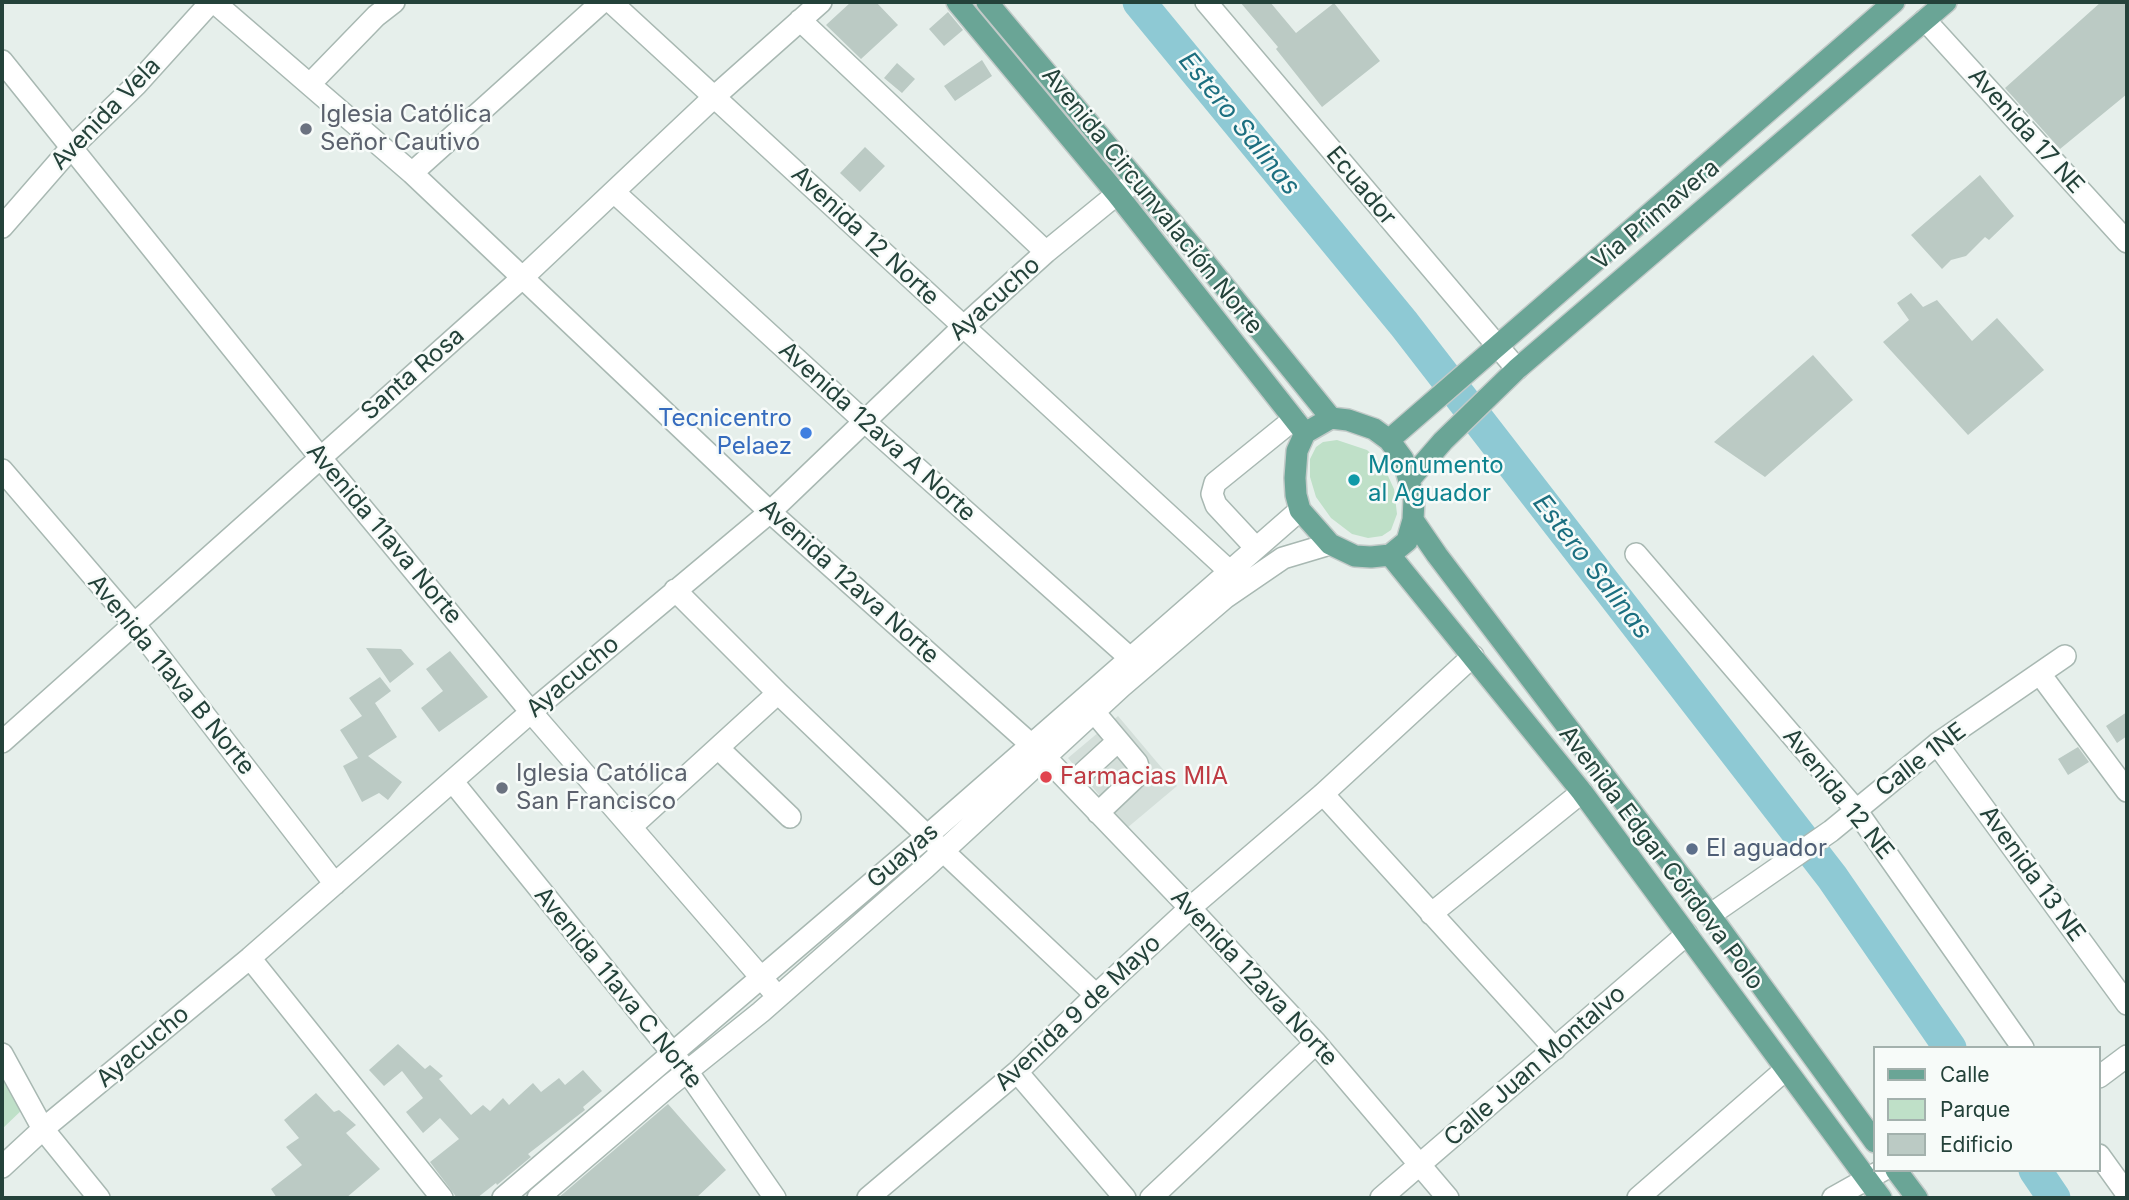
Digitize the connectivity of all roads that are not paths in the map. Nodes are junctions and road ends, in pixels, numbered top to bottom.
1 (213, 2) edge
2 (394, 2) edge
3 (601, 2) edge
4 (611, 2) edge
5 (821, 2) edge
6 (957, 2) edge
7 (987, 2) edge
8 (1206, 2) edge
9 (1894, 2) edge
10 (1946, 2) edge
11 (800, 20) junction
12 (1925, 20) junction
13 (2, 61) edge
14 (310, 84) junction
15 (713, 97) junction
16 (70, 149) junction
17 (412, 173) junction
18 (1138, 181) junction
19 (614, 192) junction
20 (1117, 194) junction
21 (2, 228) edge
22 (2127, 242) edge
23 (1046, 252) junction
24 (521, 279) junction
25 (963, 327) junction
26 (1496, 346) junction
27 (1517, 369) junction
28 (1331, 418) junction
29 (864, 421) junction
30 (1300, 426) junction
31 (1390, 440) junction
32 (319, 456) junction
33 (2, 470) edge
34 (1410, 479) junction
35 (1300, 510) junction
36 (769, 512) junction
37 (1413, 520) junction
38 (1330, 544) junction
39 (1256, 548) junction
40 (1636, 554) dead end
41 (1390, 555) junction
42 (1236, 577) junction
43 (675, 590) junction
44 (135, 625) junction
45 (1473, 656) junction
46 (2065, 656) dead end
47 (1134, 665) junction
48 (2040, 674) junction
49 (778, 693) junction
50 (531, 712) junction
51 (1094, 712) junction
52 (1118, 741) junction
53 (2, 742) edge
54 (1937, 744) junction
55 (718, 748) junction
56 (1037, 751) junction
57 (453, 782) junction
58 (1071, 784) junction
59 (1582, 792) junction
60 (2127, 792) edge
61 (1323, 794) junction
62 (1856, 810) junction
63 (1098, 813) junction
64 (790, 817) dead end
65 (631, 827) junction
66 (935, 844) junction
67 (335, 884) junction
68 (1190, 908) junction
69 (1431, 914) junction
70 (1710, 915) junction
71 (1687, 934) junction
72 (250, 958) junction
73 (760, 978) junction
74 (1097, 995) junction
75 (778, 997) junction
76 (2127, 1004) edge
77 (1316, 1043) junction
78 (2022, 1046) edge
79 (1555, 1049) junction
80 (2, 1054) edge
81 (672, 1055) junction
82 (2127, 1056) edge
83 (1785, 1070) junction
84 (687, 1072) junction
85 (1017, 1072) junction
86 (2101, 1076) edge
87 (43, 1129) junction
88 (1874, 1141) edge
89 (2101, 1158) edge
90 (1422, 1165) junction
91 (2, 1167) edge
92 (1898, 1172) edge
93 (1875, 1175) edge
94 (2127, 1194) edge
95 (1119, 1196) edge
96 (99, 1198) edge
97 (442, 1198) edge
98 (503, 1198) edge
99 (538, 1198) edge
100 (775, 1198) edge
101 (869, 1198) edge
102 (1151, 1198) edge
103 (1381, 1198) edge
104 (1448, 1198) edge
105 (1638, 1198) edge
106 (1833, 1198) edge
107 (1881, 1198) edge
108 (1917, 1198) edge

1 - 14 street, Avenida 12ava Norte
1 - 16 street, Avenida Vela
2 - 14 street
3 - 17 street
4 - 15 street, Avenida 12 Norte
5 - 11 street, Santa Rosa
6 - 20 main road, Avenida Circunvalación Norte
7 - 18 main road, Avenida Circunvalación Norte
8 - 26 street, Ecuador
9 - 26 main road, Via Primavera
10 - 12 main road, Via Primavera
11 - 15 street, Santa Rosa
11 - 23 street
12 - 22 street, Avenida 17 NE
12 - 27 main road, Via Primavera
13 - 16 street, Avenida 11ava Norte
14 - 17 street, Avenida 12ava Norte
15 - 19 street, Santa Rosa
15 - 25 street, Avenida 12 Norte
16 - 21 street, Avenida Vela
16 - 32 street, Avenida 11ava Norte
17 - 24 street, Avenida 12ava Norte
18 - 20 street, Ayacucho
18 - 28 main road, Avenida Circunvalación Norte
19 - 24 street, Santa Rosa
19 - 29 street, Avenida 12ava A Norte
20 - 23 street, Ayacucho
20 - 30 main road, Avenida Circunvalación Norte
23 - 25 street, Ayacucho
24 - 32 street, Santa Rosa
24 - 36 street, Avenida 12ava Norte
25 - 29 street, Ayacucho
25 - 42 street, Avenida 12 Norte
26 - 27 street, Ecuador
26 - 31 main road, Via Primavera
27 - 34 main road, Via Primavera
28 - 30 main road
28 - 31 main road
29 - 36 street, Ayacucho
29 - 47 street, Avenida 12ava A Norte
30 - 35 main road
30 - 39 street
31 - 34 main road
32 - 44 street, Santa Rosa
32 - 50 street, Avenida 11ava Norte
33 - 44 street, Avenida 11ava B Norte
34 - 37 main road
35 - 38 main road
35 - 39 street, Guayas
36 - 43 street, Ayacucho
36 - 56 street, Avenida 12ava Norte
37 - 41 main road
37 - 70 main road, Avenida Edgar Córdova Polo
38 - 41 main road
38 - 42 street, Guayas
39 - 42 street, Guayas
40 - 62 street, Avenida 12 NE
41 - 45 main road, Avenida Edgar Córdova Polo
42 - 47 street, Guayas
43 - 49 street
43 - 50 street, Ayacucho
44 - 53 street, Santa Rosa
44 - 67 street, Avenida 11ava B Norte
45 - 59 main road, Avenida Edgar Córdova Polo
45 - 61 street, Avenida 9 de Mayo
46 - 48 street, Calle 1NE
47 - 51 street, Guayas
47 - 56 street, Guayas
48 - 54 street, Calle 1NE
48 - 60 street
49 - 55 street
49 - 66 street
50 - 57 street, Ayacucho
50 - 65 street, Avenida 11ava Norte
51 - 52 street
51 - 56 street, Guayas
52 - 58 street
52 - 63 street
54 - 62 street, Calle 1NE
54 - 76 street, Avenida 13 NE
55 - 64 street
55 - 65 street
56 - 58 street, Avenida 12ava Norte
56 - 66 street, Guayas
57 - 67 street, Ayacucho
57 - 81 street, Avenida 11ava C Norte
58 - 63 street, Avenida 12ava Norte
59 - 69 street
59 - 71 main road, Avenida Edgar Córdova Polo
61 - 68 street, Avenida 9 de Mayo
61 - 69 street
62 - 70 street, Calle 1NE
62 - 78 street, Avenida 12 NE
63 - 68 street, Avenida 12ava Norte
65 - 73 street, Avenida 11ava Norte
66 - 73 street, Guayas
66 - 74 street
66 - 75 street, Guayas
67 - 72 street, Ayacucho
68 - 74 street, Avenida 9 de Mayo
68 - 77 street, Avenida 12ava Norte
69 - 79 street
70 - 88 main road, Avenida Edgar Córdova Polo
71 - 79 street, Calle Juan Montalvo
71 - 83 main road, Avenida Edgar Córdova Polo
72 - 87 street, Ayacucho
72 - 97 street
73 - 75 street, Avenida 11ava Norte
73 - 81 street, Guayas
74 - 85 street, Avenida 9 de Mayo
75 - 84 street, Guayas
77 - 90 street, Avenida 12ava Norte
77 - 102 street
79 - 90 street, Calle Juan Montalvo
80 - 87 street
81 - 84 street, Avenida 11ava C Norte
81 - 98 street, Guayas
82 - 86 street
83 - 93 main road, Avenida Edgar Córdova Polo
83 - 105 street
84 - 99 street, Guayas
84 - 100 street, Avenida 11ava C Norte
85 - 95 street
85 - 101 street, Avenida 9 de Mayo
87 - 91 street, Ayacucho
87 - 96 street
89 - 94 street
90 - 103 street, Calle Juan Montalvo
90 - 104 street, Avenida 12ava Norte
92 - 108 main road
93 - 106 street
93 - 107 main road, Avenida Edgar Córdova Polo

